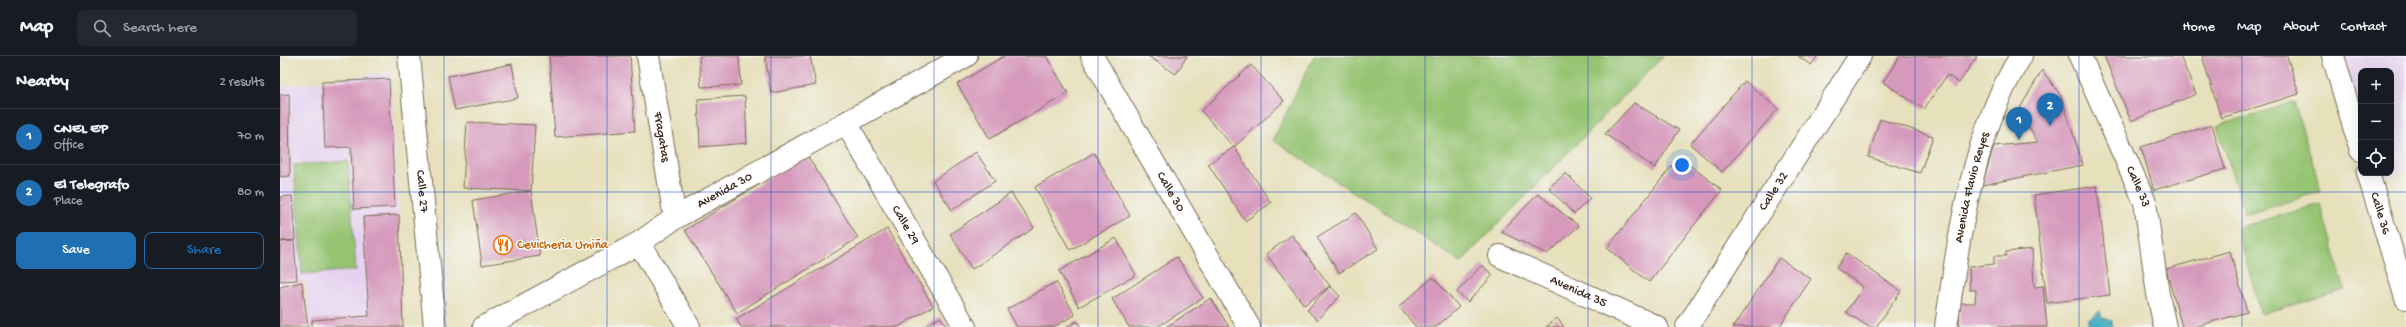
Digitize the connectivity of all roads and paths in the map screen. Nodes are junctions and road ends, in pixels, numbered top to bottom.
1 (409, 56) edge
2 (648, 56) edge
3 (966, 56) edge
4 (1092, 56) edge
5 (1860, 56) edge
6 (2021, 56) edge
7 (2080, 56) edge
8 (2333, 56) edge
9 (846, 123) junction
10 (2358, 140) edge
11 (2369, 176) edge
12 (675, 218) junction
13 (639, 243) junction
14 (1500, 256) dead end
15 (2406, 298) edge
16 (435, 327) edge
17 (484, 327) edge
18 (689, 327) edge
19 (965, 327) edge
20 (1249, 327) edge
21 (1657, 327) edge
22 (1687, 327) edge
23 (1946, 327) edge
24 (2165, 327) edge

1 - 16 street, Calle 27
2 - 12 street, Fragatas
3 - 9 street, Avenida 30
4 - 20 street, Calle 30
5 - 22 street, Calle 32
6 - 23 street, Avenida Flavio Reyes
7 - 24 street, Calle 33
8 - 10 street
9 - 12 street, Avenida 30
9 - 19 street, Calle 29
11 - 15 street, Calle 36
12 - 13 street, Avenida 30
13 - 17 street, Avenida 30
13 - 18 street
14 - 21 street, Avenida 35

